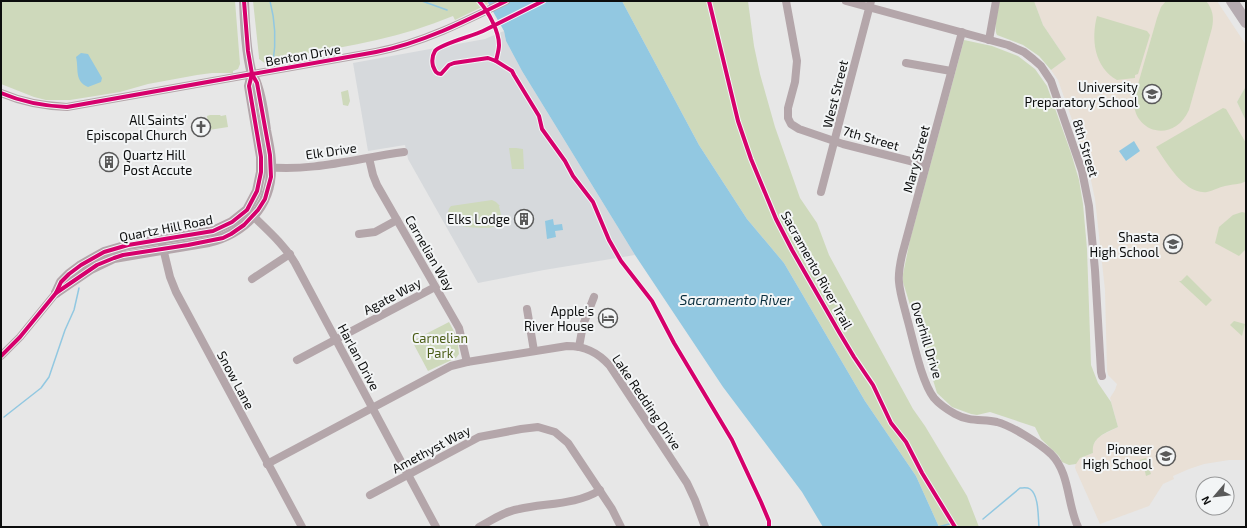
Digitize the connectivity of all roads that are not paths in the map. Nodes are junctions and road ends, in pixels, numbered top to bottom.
1 (244, 1) edge
2 (506, 1) edge
3 (786, 1) edge
4 (846, 1) edge
5 (996, 1) edge
6 (1232, 1) edge
7 (870, 4) edge
8 (1246, 22) edge
9 (962, 32) junction
10 (989, 40) junction
11 (906, 63) dead end
12 (951, 71) junction
13 (252, 74) junction
14 (1, 93) edge
15 (835, 140) junction
16 (404, 152) dead end
17 (370, 158) junction
18 (926, 165) junction
19 (266, 167) junction
20 (821, 192) dead end
21 (250, 213) junction
22 (397, 220) junction
23 (359, 234) dead end
24 (162, 244) junction
25 (290, 254) junction
26 (252, 279) dead end
27 (435, 286) junction
28 (900, 292) joint
29 (56, 293) joint
30 (594, 297) dead end
31 (527, 309) dead end
32 (336, 340) junction
33 (579, 347) junction
34 (534, 351) junction
35 (1, 356) edge
36 (297, 360) dead end
37 (467, 362) junction
38 (1102, 376) dead end
39 (372, 407) junction
40 (267, 464) junction
41 (408, 474) junction
42 (600, 490) junction
43 (370, 495) dead end
44 (302, 527) edge
45 (436, 527) edge
46 (479, 527) edge
47 (621, 527) edge
48 (705, 527) edge
49 (1078, 527) edge

1 - 13 main road, Quartz Hill Road
2 - 13 street, Benton Drive
3 - 15 street, 7th Street
4 - 7 street, 8th Street
5 - 10 street
6 - 8 highway
7 - 9 street, 8th Street
7 - 15 street, West Street
9 - 10 street, 8th Street
9 - 12 street, Mary Street
10 - 38 street, 8th Street
11 - 12 street
12 - 18 street, Mary Street
13 - 14 street, Benton Drive
13 - 19 main road, Quartz Hill Road
15 - 18 street, 7th Street
15 - 20 street, West Street
16 - 17 street, Elk Drive
17 - 19 street, Elk Drive
17 - 22 street, Carnelian Way
18 - 28 street, Mary Street
19 - 21 main road, Quartz Hill Road
21 - 24 main road, Quartz Hill Road
21 - 25 street, Harlan Drive
22 - 23 street
22 - 27 street, Carnelian Way
24 - 29 main road, Quartz Hill Road
24 - 40 street, Snow Lane
25 - 26 street
25 - 32 street, Harlan Drive
27 - 32 street, Agate Way
27 - 37 street, Carnelian Way
28 - 49 street, Overhill Drive
29 - 35 street, Quartz Hill Road
30 - 33 street
31 - 34 street
32 - 36 street, Agate Way
32 - 39 street, Harlan Drive
33 - 34 street, Lake Redding Drive
33 - 48 street, Lake Redding Drive
34 - 37 street, Lake Redding Drive
37 - 39 street, Lake Redding Drive
39 - 40 street, Lake Redding Drive
39 - 41 street, Harlan Drive
40 - 44 street, Snow Lane
41 - 42 street, Amethyst Way
41 - 43 street, Amethyst Way
41 - 45 street, Harlan Drive
42 - 46 street
42 - 47 street, Amethyst Way

